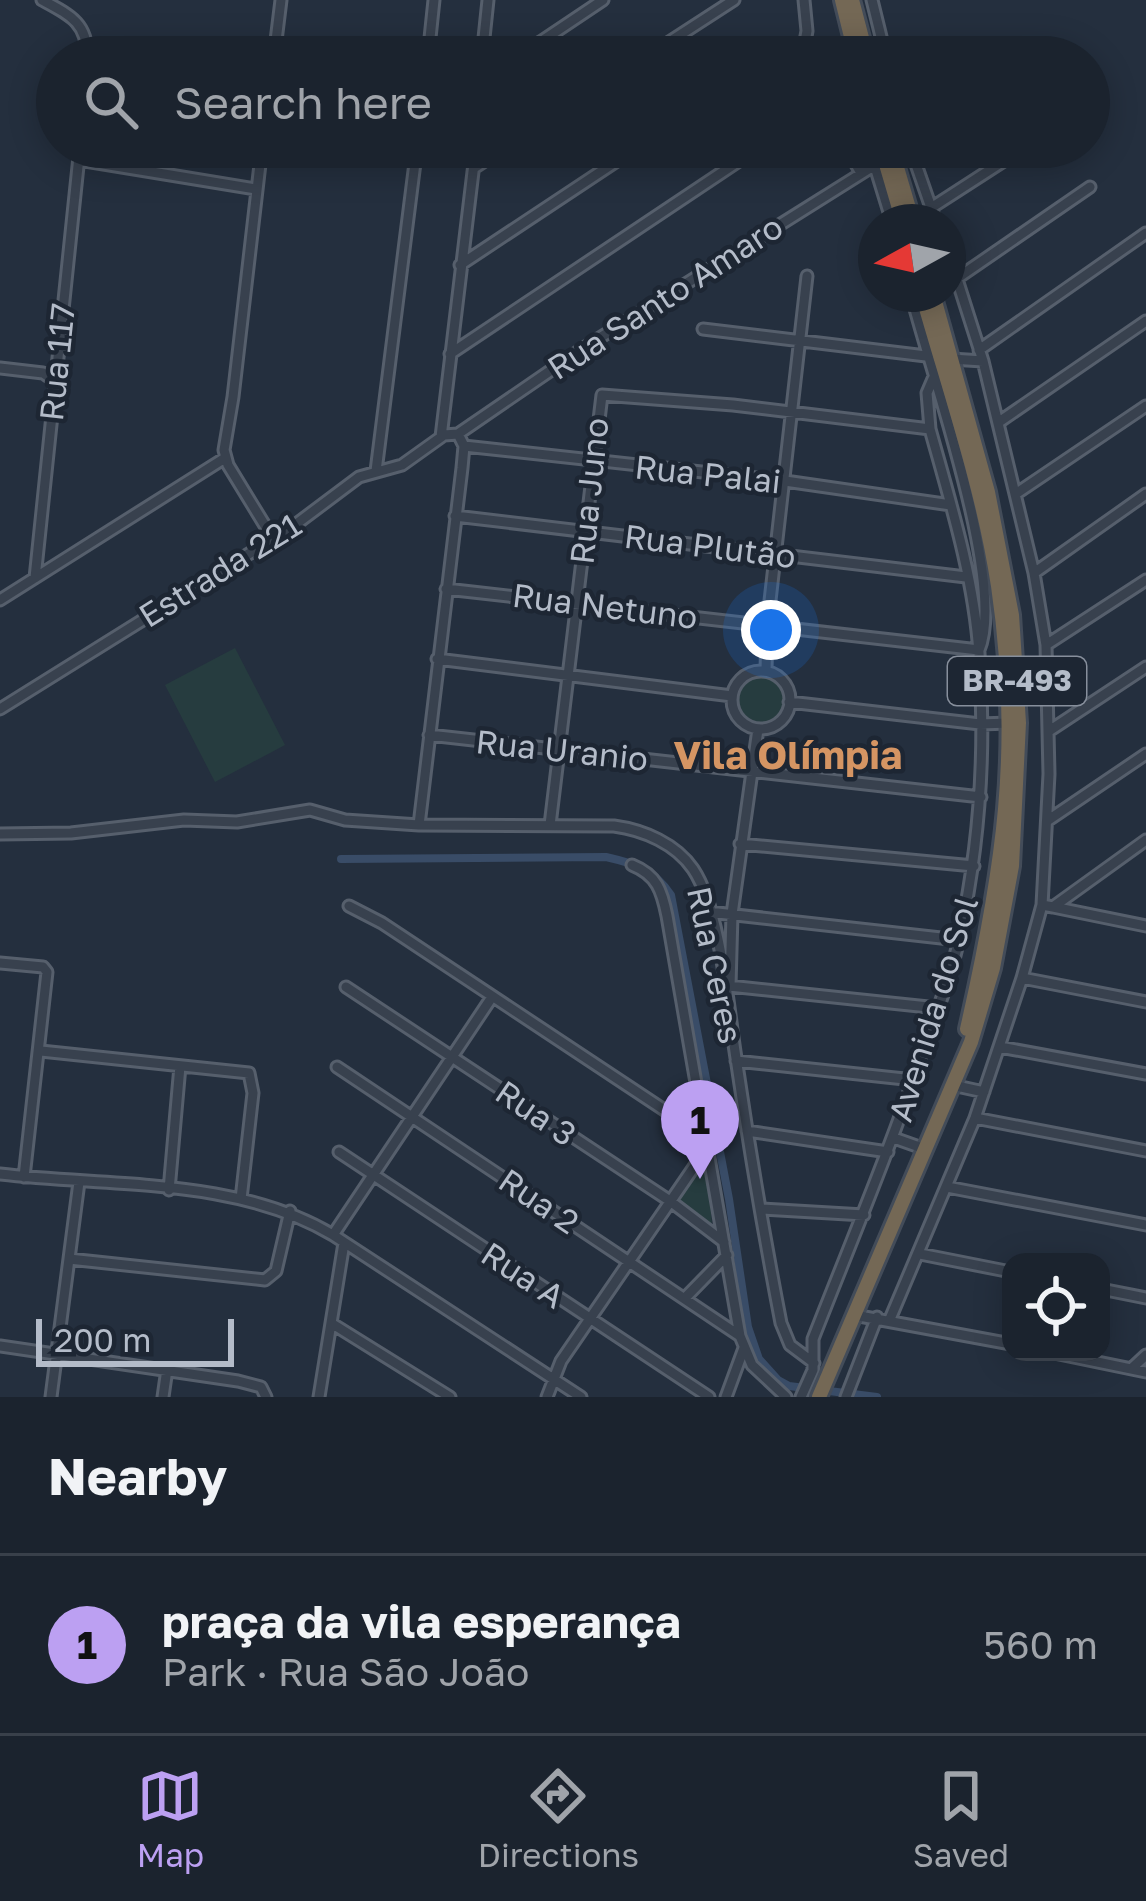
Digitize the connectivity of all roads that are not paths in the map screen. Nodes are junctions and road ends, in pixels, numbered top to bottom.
1 (42, 0) edge
2 (281, 0) edge
3 (434, 0) edge
4 (488, 0) edge
5 (603, 0) edge
6 (734, 0) edge
7 (804, 0) edge
8 (842, 0) edge
9 (852, 0) edge
10 (872, 0) edge
11 (86, 36) edge
12 (277, 36) edge
13 (430, 36) edge
14 (484, 36) edge
15 (549, 36) edge
16 (678, 36) edge
17 (806, 36) edge
18 (851, 36) edge
19 (861, 36) edge
20 (881, 36) edge
21 (78, 168) edge
22 (128, 168) edge
23 (259, 168) edge
24 (414, 168) edge
25 (474, 168) edge
26 (606, 168) edge
27 (729, 168) edge
28 (858, 168) edge
29 (871, 168) edge
30 (876, 168) edge
31 (887, 168) edge
32 (897, 168) edge
33 (917, 168) edge
34 (993, 168) edge
35 (861, 173) junction
36 (1090, 187) dead end
37 (256, 189) junction
38 (887, 204) edge
39 (898, 204) edge
40 (908, 204) edge
41 (930, 204) edge
42 (937, 204) edge
43 (1146, 233) edge
44 (460, 265) junction
45 (966, 272) edge
46 (806, 276) dead end
47 (966, 302) edge
48 (915, 312) edge
49 (927, 312) edge
50 (938, 312) edge
51 (1146, 321) edge
52 (703, 329) dead end
53 (801, 343) junction
54 (450, 355) junction
55 (981, 355) junction
56 (926, 356) junction
57 (951, 359) junction
58 (0, 368) edge
59 (933, 379) junction
60 (55, 382) junction
61 (1146, 406) edge
62 (793, 412) junction
63 (999, 422) junction
64 (930, 429) junction
65 (458, 434) junction
66 (441, 437) junction
67 (464, 446) junction
68 (224, 458) junction
69 (592, 462) junction
70 (376, 472) junction
71 (785, 481) junction
72 (1017, 494) junction
73 (1146, 494) edge
74 (951, 505) junction
75 (455, 516) junction
76 (586, 530) junction
77 (272, 536) junction
78 (775, 555) junction
79 (1034, 573) junction
80 (966, 577) junction
81 (35, 578) junction
82 (1146, 580) edge
83 (446, 589) junction
84 (0, 600) edge
85 (577, 602) junction
86 (766, 627) junction
87 (1046, 645) junction
88 (979, 650) junction
89 (437, 659) junction
90 (1146, 667) edge
91 (766, 670) junction
92 (568, 677) junction
93 (731, 696) junction
94 (790, 702) junction
95 (0, 709) edge
96 (1010, 723) junction
97 (980, 724) junction
98 (758, 729) junction
99 (1049, 730) junction
100 (429, 735) junction
101 (558, 750) junction
102 (1146, 754) edge
103 (751, 772) junction
104 (981, 797) junction
105 (1047, 821) junction
106 (419, 825) junction
107 (550, 825) junction
108 (0, 834) edge
109 (1146, 840) edge
110 (740, 844) junction
111 (1128, 852) junction
112 (1146, 856) edge
113 (632, 866) dead end
114 (974, 866) junction
115 (349, 906) dead end
116 (1047, 906) junction
117 (710, 912) junction
118 (732, 914) junction
119 (1146, 926) edge
120 (959, 940) junction
121 (0, 963) edge
122 (1022, 978) junction
123 (728, 986) junction
124 (346, 987) dead end
125 (492, 997) junction
126 (1146, 1002) edge
127 (938, 1008) junction
128 (1000, 1047) junction
129 (41, 1051) junction
130 (452, 1056) junction
131 (736, 1061) junction
132 (180, 1066) junction
133 (337, 1067) dead end
134 (958, 1069) junction
135 (1146, 1074) edge
136 (914, 1080) junction
137 (952, 1085) junction
138 (984, 1092) junction
139 (410, 1114) junction
140 (975, 1118) junction
141 (747, 1131) junction
142 (894, 1138) junction
143 (706, 1143) junction
144 (925, 1150) junction
145 (1146, 1151) edge
146 (339, 1152) dead end
147 (888, 1152) junction
148 (370, 1173) junction
149 (0, 1174) edge
150 (24, 1177) junction
151 (79, 1182) junction
152 (947, 1187) junction
153 (169, 1190) junction
154 (241, 1199) junction
155 (670, 1201) junction
156 (762, 1209) junction
157 (290, 1211) junction
158 (864, 1215) junction
159 (1146, 1225) edge
160 (333, 1235) junction
161 (724, 1242) junction
162 (344, 1243) junction
163 (920, 1254) junction
164 (727, 1256) junction
165 (69, 1259) junction
166 (630, 1263) junction
167 (1002, 1270) edge
168 (1110, 1291) edge
169 (685, 1298) junction
170 (1146, 1298) edge
171 (854, 1315) junction
172 (877, 1317) junction
173 (589, 1318) junction
174 (890, 1319) junction
175 (331, 1323) junction
176 (740, 1336) junction
177 (1002, 1342) edge
178 (0, 1346) edge
179 (744, 1348) junction
180 (57, 1354) junction
181 (1146, 1355) edge
182 (1092, 1361) edge
183 (813, 1367) junction
184 (167, 1369) junction
185 (1131, 1369) junction
186 (1146, 1372) edge
187 (553, 1381) junction
188 (807, 1396) edge
189 (846, 1396) edge
190 (51, 1397) edge
191 (163, 1397) edge
192 (266, 1397) edge
193 (320, 1397) edge
194 (450, 1397) edge
195 (547, 1397) edge
196 (581, 1397) edge
197 (709, 1397) edge
198 (727, 1397) edge
199 (786, 1397) edge

1 - 11 street
2 - 12 street
3 - 13 street
4 - 14 street
5 - 15 street
6 - 16 street
7 - 17 street
8 - 18 highway
9 - 19 highway
10 - 20 street
21 - 60 street, Rua 117
22 - 37 street
23 - 37 street
24 - 70 street
25 - 44 street
26 - 44 street
27 - 54 street
28 - 35 street
29 - 35 street, Rua Santo Amaro
30 - 38 street
31 - 39 highway
32 - 40 highway
33 - 41 street
34 - 42 street
35 - 65 street, Rua Santo Amaro
36 - 45 street
37 - 68 street
43 - 55 street
44 - 54 street
46 - 53 street
47 - 55 street
48 - 56 street
49 - 96 highway, BR-493
50 - 57 highway, BR-493
51 - 63 street
52 - 53 street
53 - 56 street
53 - 62 street
54 - 66 street
55 - 57 street
55 - 63 street
56 - 59 street
57 - 134 highway, BR-493
58 - 60 street
59 - 64 street, Avenida do Sol
59 - 88 street
60 - 81 street, Rua 117
61 - 72 street
62 - 64 street
62 - 69 street, Rua Juno
62 - 71 street
63 - 72 street
64 - 74 street, Avenida do Sol
65 - 66 street
65 - 67 street
66 - 70 street, Estrada 221
67 - 69 street, Rua Palai
67 - 75 street
68 - 77 street
68 - 81 street
69 - 71 street, Rua Palai
69 - 76 street, Rua Juno
70 - 77 street, Estrada 221
71 - 74 street, Rua Palai
71 - 78 street
72 - 79 street
73 - 79 street
74 - 80 street, Avenida do Sol
75 - 76 street, Rua Plutão
75 - 83 street
76 - 78 street, Rua Plutão
76 - 85 street, Rua Juno
77 - 95 street, Estrada 221
78 - 80 street, Rua Plutão
78 - 86 street
79 - 87 street
80 - 88 street, Avenida do Sol
81 - 84 street
82 - 87 street
83 - 85 street, Rua Netuno
83 - 89 street
85 - 86 street, Rua Netuno
85 - 92 street, Rua Juno
86 - 88 street, Rua Netuno
86 - 91 street
87 - 99 street
88 - 97 street, Avenida do Sol
89 - 92 street
89 - 100 street
90 - 99 street
91 - 93 street
91 - 94 street
92 - 93 street
92 - 101 street, Rua Juno
93 - 98 street
94 - 97 street
94 - 98 street
96 - 97 street
96 - 134 highway, BR-493
97 - 104 street, Avenida do Sol
98 - 103 street
99 - 105 street
100 - 101 street, Rua Uranio
100 - 106 street
101 - 103 street, Rua Uranio
101 - 107 street, Rua Juno
102 - 105 street
103 - 104 street, Rua Uranio
103 - 110 street
104 - 114 street, Avenida do Sol
105 - 116 street
106 - 107 street, Rua Ceres
106 - 108 street, Rua Ceres
107 - 117 street, Rua Ceres
109 - 111 street
110 - 114 street
110 - 118 street
111 - 112 street
111 - 116 street
113 - 143 street
114 - 120 street, Avenida do Sol
115 - 125 street
116 - 119 street
116 - 122 street
117 - 118 street
117 - 123 street, Rua Ceres
118 - 120 street
118 - 123 street
120 - 127 street, Avenida do Sol
121 - 129 street
122 - 126 street
122 - 128 street
123 - 127 street
123 - 131 street, Rua Ceres
124 - 130 street, Rua 3
125 - 130 street
125 - 143 street
127 - 136 street, Avenida do Sol
128 - 135 street
128 - 138 street
129 - 132 street
129 - 150 street
130 - 139 street
130 - 155 street, Rua 3
131 - 136 street
131 - 141 street, Rua Ceres
132 - 153 street
132 - 154 street
133 - 139 street, Rua 2
134 - 137 highway, BR-493
136 - 142 street, Avenida do Sol
137 - 138 street
137 - 144 highway, BR-493
138 - 140 street
139 - 148 street
139 - 166 street, Rua 2
140 - 145 street
140 - 152 street
141 - 147 street
141 - 156 street, Rua Ceres
142 - 144 street
142 - 147 street, Avenida do Sol
143 - 155 street
143 - 161 street
144 - 171 highway, BR-493
146 - 148 street, Rua A
147 - 158 street, Avenida do Sol
148 - 160 street
148 - 173 street, Rua A
149 - 150 street
150 - 151 street
151 - 153 street
151 - 165 street
152 - 159 street
152 - 163 street
153 - 154 street
154 - 157 street
155 - 161 street, Rua 3
155 - 166 street
156 - 158 street
156 - 183 street, Rua Ceres
157 - 160 street
157 - 165 street
158 - 183 street, Avenida do Sol
160 - 162 street
161 - 164 street
162 - 175 street
162 - 187 street
163 - 167 street
163 - 174 street
164 - 169 street
164 - 176 street
165 - 180 street
166 - 169 street, Rua 2
166 - 173 street
168 - 170 street
169 - 176 street, Rua 2
171 - 172 street
171 - 188 highway, BR-493
172 - 174 street
172 - 189 street
173 - 187 street
173 - 197 street, Rua A
174 - 177 street
175 - 193 street
175 - 194 street
176 - 179 street
178 - 180 street
179 - 198 street
179 - 199 street
180 - 184 street
180 - 190 street
181 - 185 street
182 - 185 street
183 - 188 street, Avenida do Sol
184 - 191 street
184 - 192 street
185 - 186 street
187 - 195 street
187 - 196 street

